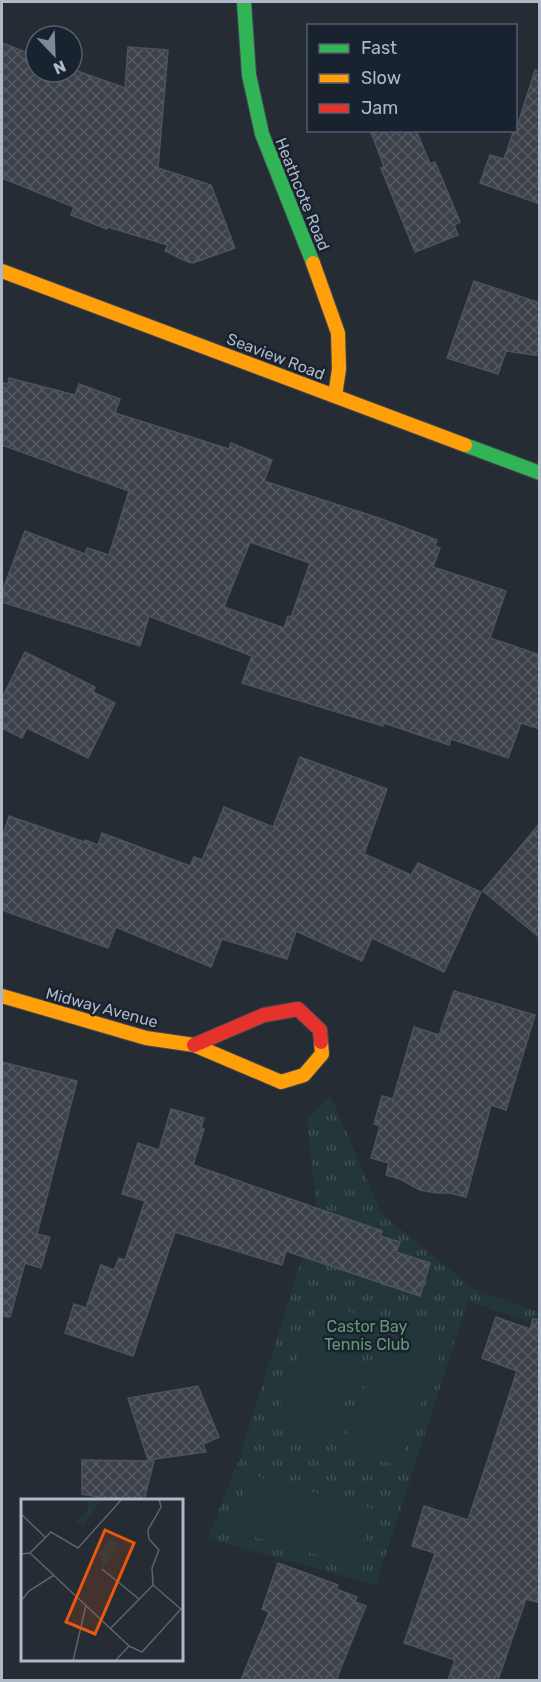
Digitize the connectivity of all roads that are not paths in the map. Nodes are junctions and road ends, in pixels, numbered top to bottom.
1 (244, 2) edge
2 (2, 271) edge
3 (334, 396) junction
4 (540, 473) edge
5 (2, 996) edge
6 (194, 1045) junction

1 - 3 street, Heathcote Road
2 - 3 street, Seaview Road
3 - 4 street, Seaview Road
5 - 6 street, Midway Avenue
6 - 6 street, Midway Avenue

